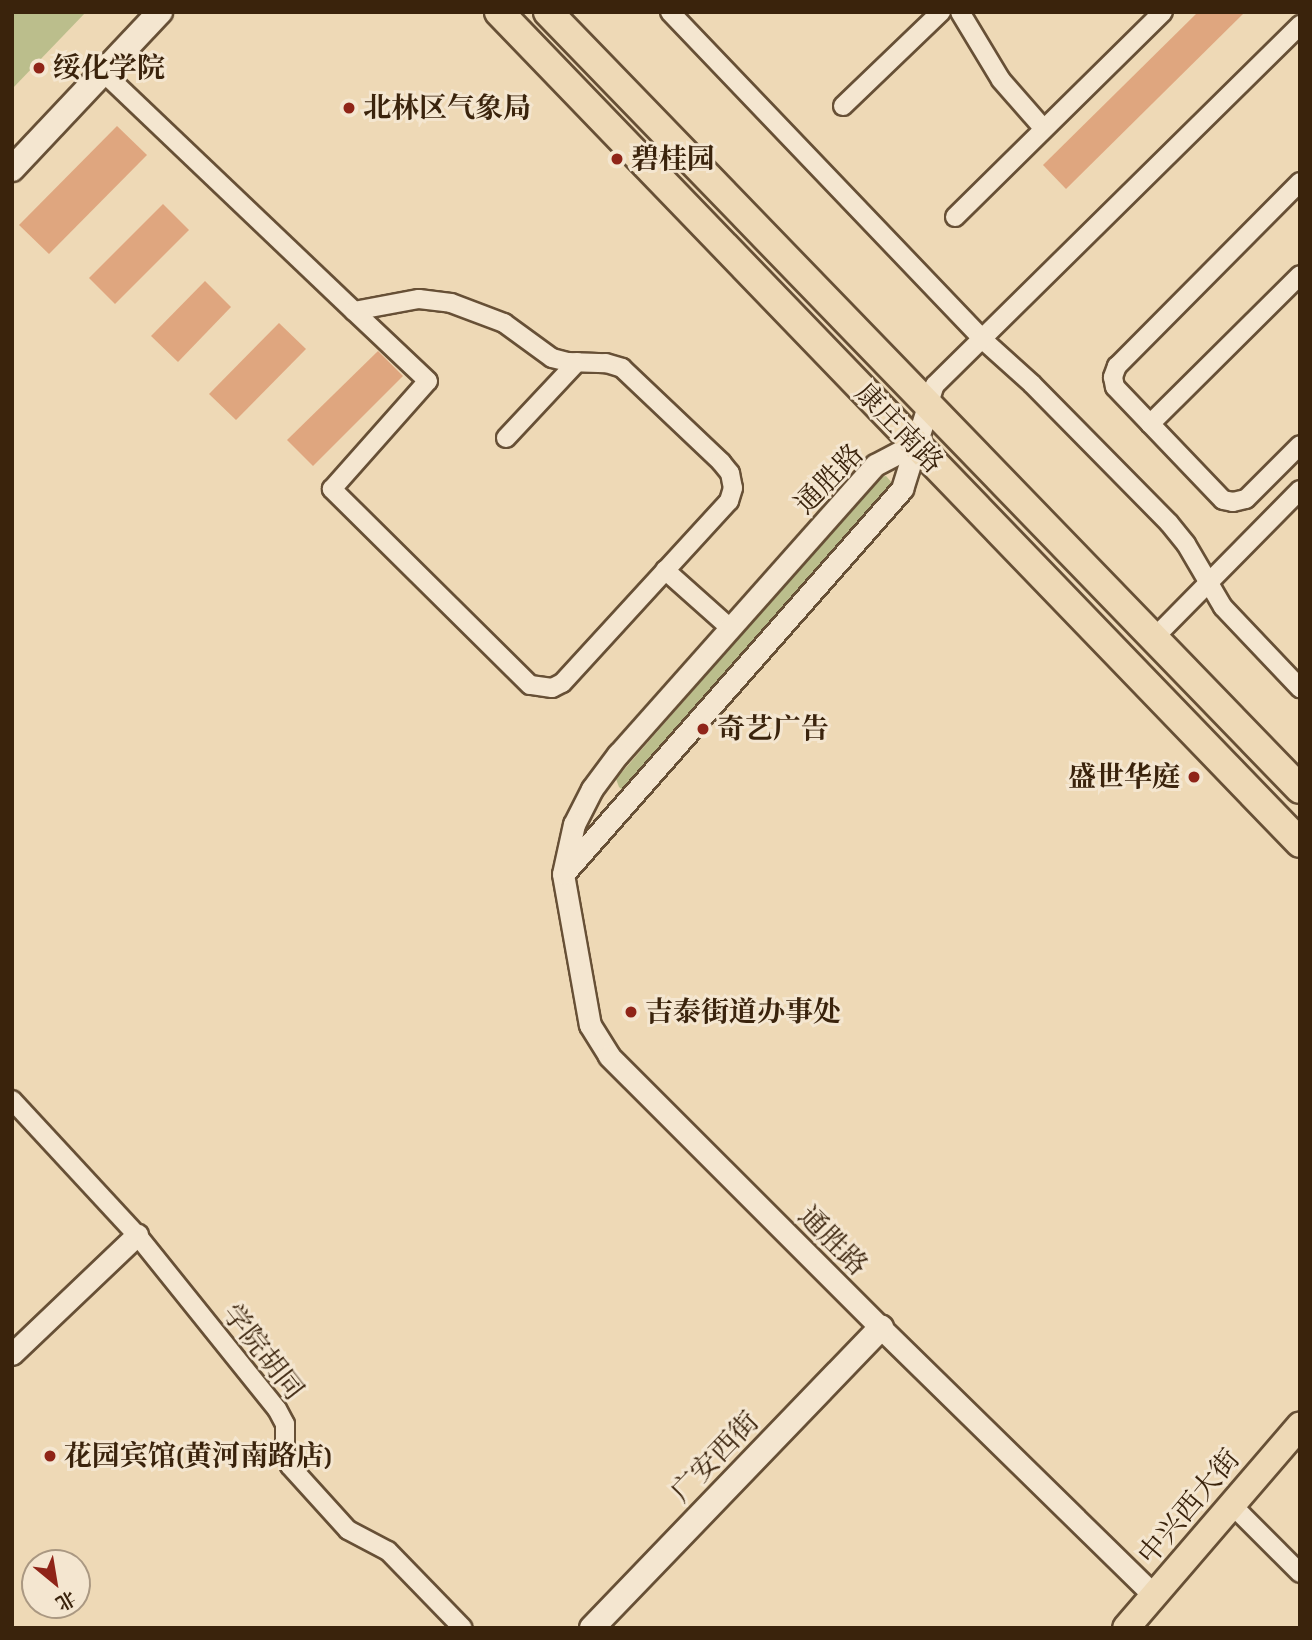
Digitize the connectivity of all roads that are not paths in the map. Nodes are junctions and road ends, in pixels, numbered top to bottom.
1 (160, 12) edge
2 (499, 12) edge
3 (548, 12) edge
4 (670, 12) edge
5 (941, 12) edge
6 (960, 12) edge
7 (1164, 12) edge
8 (1300, 25) edge
9 (104, 73) junction
10 (843, 106) dead end
11 (1043, 128) junction
12 (12, 169) edge
13 (1300, 181) edge
14 (955, 218) dead end
15 (1300, 275) edge
16 (354, 311) junction
17 (981, 338) junction
18 (577, 362) junction
19 (928, 406) junction
20 (1150, 424) junction
21 (506, 438) dead end
22 (915, 444) junction
23 (1300, 445) edge
24 (1300, 490) edge
25 (665, 570) junction
26 (1207, 584) junction
27 (730, 628) junction
28 (1154, 638) junction
29 (1300, 688) edge
30 (1300, 789) edge
31 (1300, 843) edge
32 (563, 874) junction
33 (12, 1100) edge
34 (137, 1235) junction
35 (881, 1328) junction
36 (12, 1354) edge
37 (1300, 1426) edge
38 (1232, 1505) junction
39 (1300, 1573) edge
40 (1155, 1595) junction
41 (463, 1628) edge
42 (592, 1628) edge
43 (1126, 1628) edge

1 - 9 main road
2 - 22 highway, 康庄南路
3 - 19 highway, 康庄南路
4 - 17 street
5 - 10 street
6 - 11 street
7 - 11 street
8 - 17 street
9 - 12 main road
9 - 16 street
11 - 14 street
13 - 20 street
15 - 20 street
16 - 18 street
16 - 25 street
17 - 19 street
17 - 26 street
18 - 21 street
18 - 25 street
19 - 22 street
19 - 28 highway, 康庄南路
20 - 23 street
22 - 27 street, 通胜路
22 - 31 highway, 康庄南路
22 - 32 street, 通胜路
24 - 26 street
25 - 27 street
26 - 28 street
26 - 29 street
27 - 32 street, 通胜路
28 - 30 highway, 康庄南路
32 - 35 street, 通胜路
33 - 34 street, 学院胡同
34 - 36 street
34 - 41 street, 学院胡同
35 - 40 street, 通胜路
35 - 42 main road, 广安西街
37 - 38 main road, 中兴西大街
38 - 39 street
38 - 40 main road, 中兴西大街
40 - 43 main road, 中兴西大街

